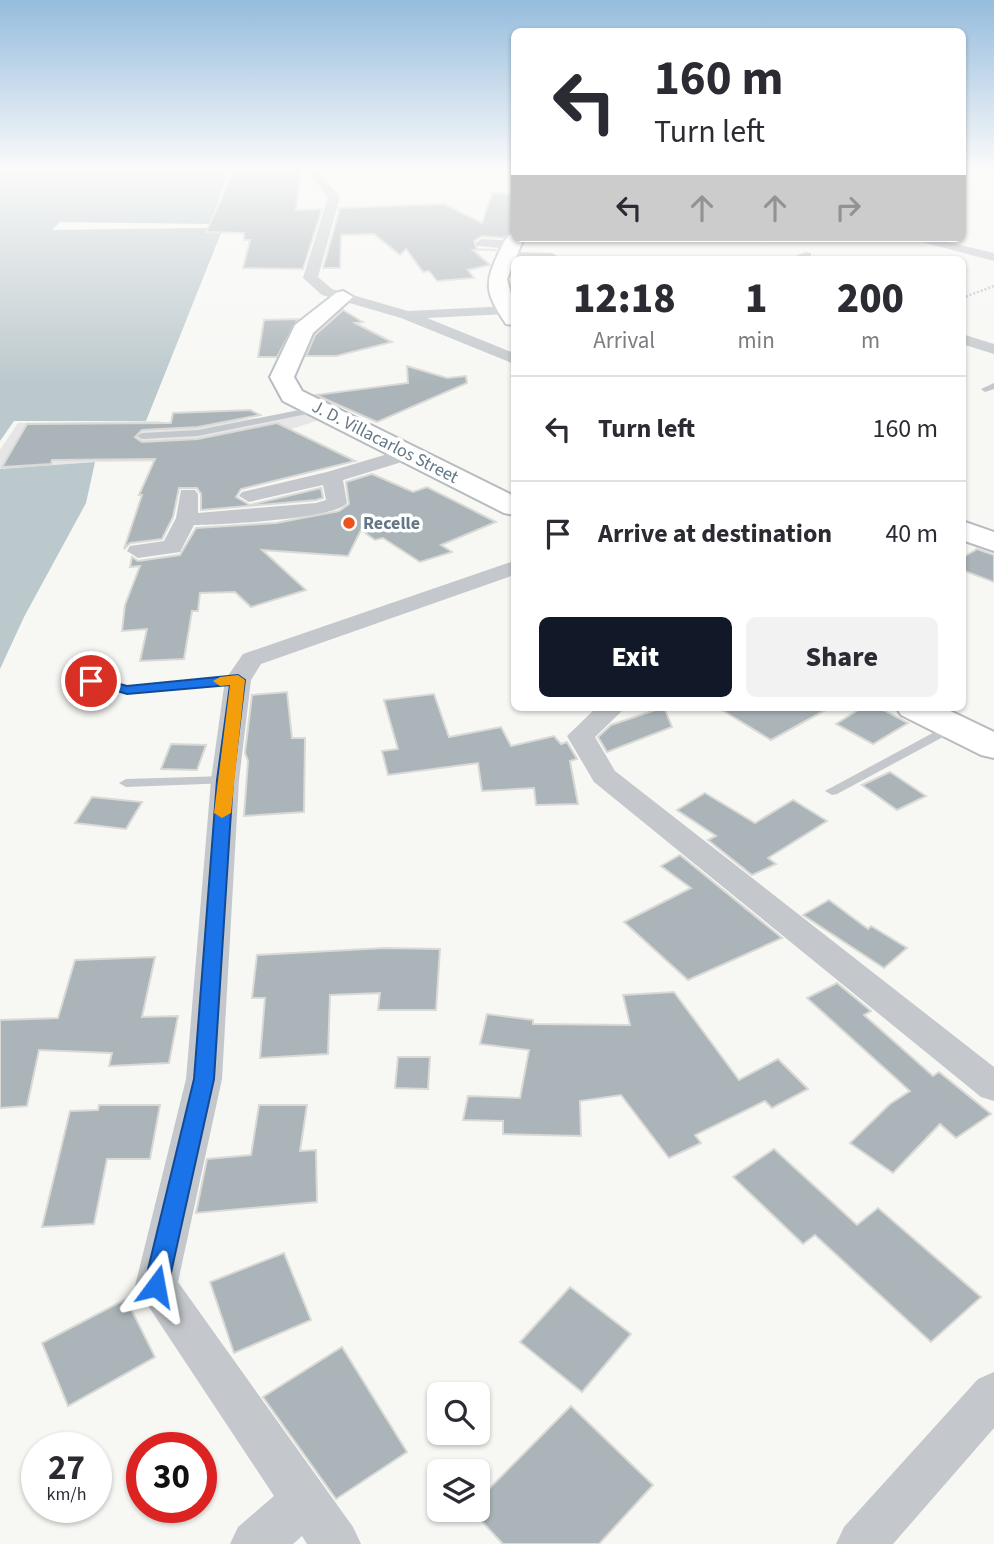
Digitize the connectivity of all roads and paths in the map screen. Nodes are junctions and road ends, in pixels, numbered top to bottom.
1 (321, 240) edge
2 (931, 242) edge
3 (482, 243) dead end
4 (512, 246) edge
5 (548, 256) edge
6 (994, 257) edge
7 (994, 286) edge
8 (966, 296) edge
9 (343, 297) junction
10 (511, 314) edge
11 (406, 315) junction
12 (966, 340) edge
13 (994, 349) edge
14 (511, 358) edge
15 (319, 409) junction
16 (142, 436) dead end
17 (408, 454) junction
18 (332, 477) junction
19 (188, 494) dead end
20 (249, 496) dead end
21 (511, 506) edge
22 (187, 517) junction
23 (966, 532) edge
24 (994, 542) edge
25 (138, 551) dead end
26 (511, 569) edge
27 (238, 680) junction
28 (91, 681) dead end
29 (609, 711) edge
30 (923, 711) edge
31 (953, 726) junction
32 (994, 747) edge
33 (225, 780) junction
34 (126, 783) dead end
35 (832, 792) dead end
36 (994, 1087) edge
37 (994, 1394) edge
38 (306, 1501) junction
39 (255, 1544) edge
40 (336, 1544) edge
41 (861, 1544) edge

1 - 9 street
2 - 6 street
3 - 4 street
4 - 5 street
4 - 10 street
7 - 8 path
9 - 11 street
9 - 15 street, J. D. Villacarlos Street
10 - 11 street
11 - 14 street
12 - 13 street
15 - 16 lane
15 - 17 street, J. D. Villacarlos Street
17 - 18 street
17 - 21 street, J. D. Villacarlos Street
18 - 20 street
18 - 22 street
19 - 22 street
22 - 25 street
23 - 24 street
26 - 27 street
27 - 28 lane
27 - 33 street
29 - 36 street
30 - 31 street
31 - 32 street
31 - 35 lane
33 - 34 lane
33 - 38 street
37 - 41 street
38 - 39 street
38 - 40 street

